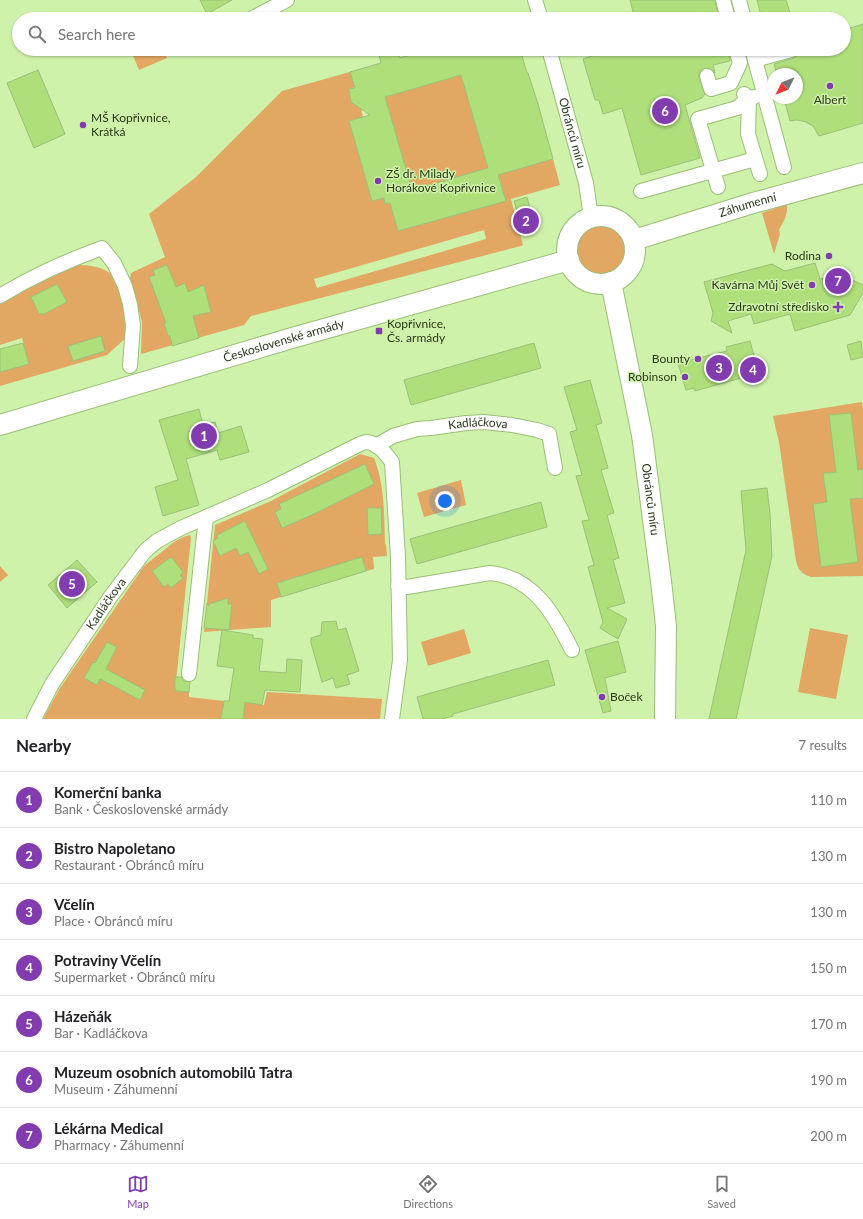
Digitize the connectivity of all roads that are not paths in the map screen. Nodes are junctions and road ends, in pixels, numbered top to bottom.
1 (287, 0) edge
2 (535, 0) edge
3 (723, 0) edge
4 (739, 0) edge
5 (264, 12) edge
6 (539, 12) edge
7 (726, 12) edge
8 (742, 12) edge
9 (551, 56) edge
10 (738, 56) edge
11 (753, 56) edge
12 (707, 76) dead end
13 (740, 90) junction
14 (764, 95) junction
15 (755, 159) junction
16 (784, 167) dead end
17 (712, 171) junction
18 (863, 173) edge
19 (760, 174) dead end
20 (718, 187) dead end
21 (641, 191) dead end
22 (591, 217) junction
23 (634, 240) junction
24 (569, 260) junction
25 (611, 282) junction
26 (0, 296) edge
27 (130, 366) dead end
28 (0, 425) edge
29 (376, 446) junction
30 (555, 468) dead end
31 (206, 517) junction
32 (398, 586) junction
33 (572, 650) dead end
34 (189, 674) dead end
35 (34, 719) edge
36 (392, 719) edge
37 (665, 719) edge

1 - 5 street
2 - 6 street
3 - 7 street
4 - 8 street
9 - 22 street, Obránců míru
10 - 13 street
11 - 14 street
12 - 13 street
13 - 14 street
13 - 15 street
13 - 17 street
14 - 16 street
15 - 17 street
15 - 19 street
17 - 20 street
17 - 21 street
18 - 23 main road, Záhumenní
22 - 23 main road
22 - 24 main road
23 - 25 main road
24 - 25 main road
24 - 28 main road, Československé armády
25 - 37 main road, Obránců míru
26 - 27 street
29 - 30 street, Kadláčkova
29 - 31 street, Kadláčkova
29 - 32 street
31 - 34 street
31 - 35 street, Kadláčkova
32 - 33 street
32 - 36 street

